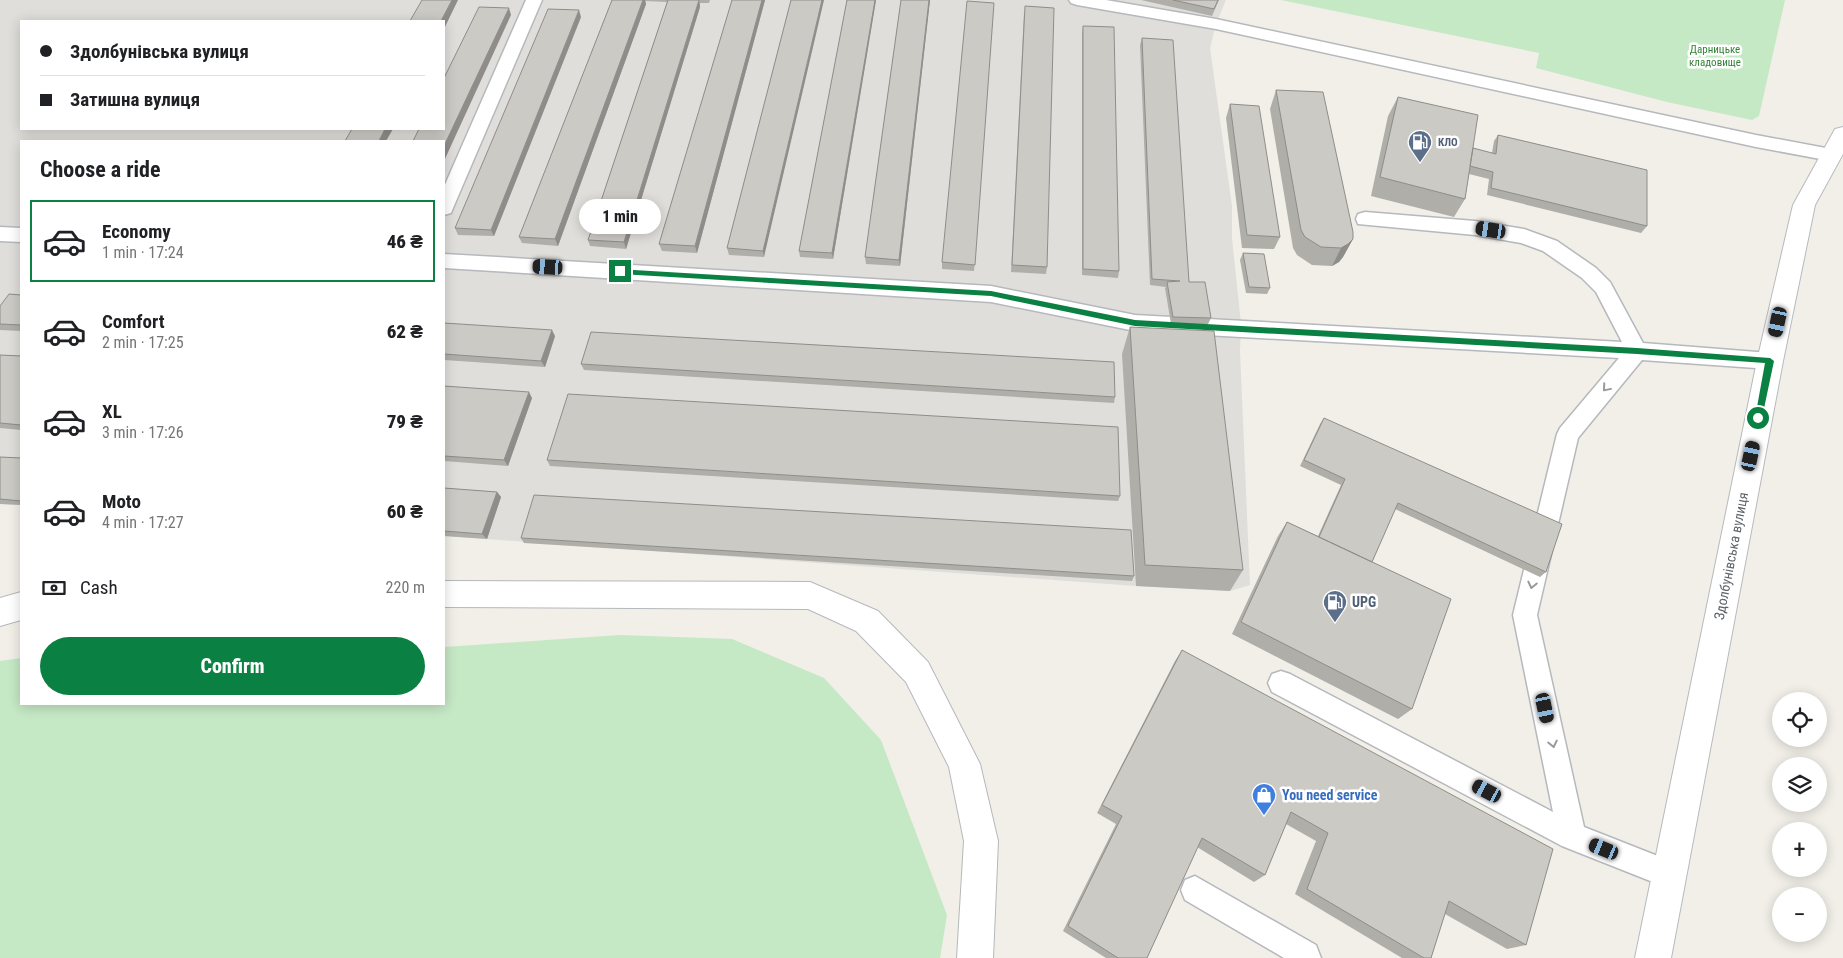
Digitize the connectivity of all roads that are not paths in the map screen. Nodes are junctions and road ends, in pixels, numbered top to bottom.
1 (534, 0) edge
2 (1077, 0) edge
3 (1843, 134) edge
4 (1837, 156) edge
5 (445, 206) edge
6 (1365, 219) dead end
7 (0, 234) edge
8 (20, 236) edge
9 (445, 261) edge
10 (1637, 351) junction
11 (1770, 361) junction
12 (445, 594) edge
13 (20, 606) edge
14 (0, 612) edge
15 (1281, 683) dead end
16 (1572, 836) junction
17 (1668, 874) junction
18 (1195, 890) dead end
19 (975, 958) edge
20 (1307, 958) edge
21 (1653, 958) edge

1 - 5 lane
2 - 4 lane
3 - 4 street, Здолбунівська вулиця
4 - 11 street, Здолбунівська вулиця
6 - 10 lane
7 - 8 lane
9 - 10 lane
10 - 11 lane
10 -> 16 lane
11 - 17 street, Здолбунівська вулиця
12 - 19 street
13 - 14 street
15 - 16 lane
16 - 17 lane
17 - 21 street, Здолбунівська вулиця
18 - 20 lane

